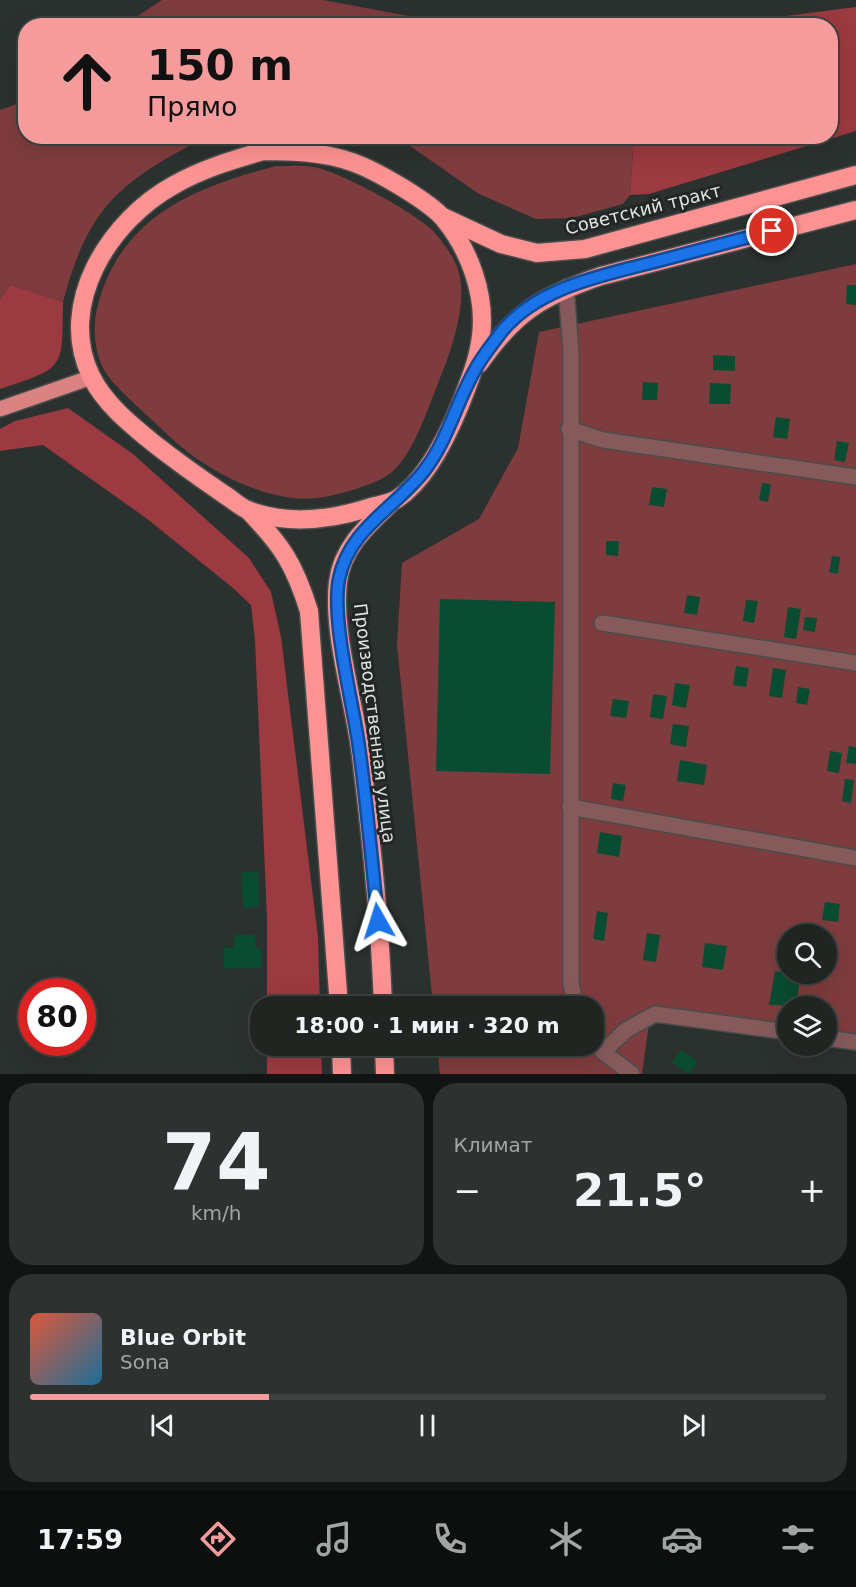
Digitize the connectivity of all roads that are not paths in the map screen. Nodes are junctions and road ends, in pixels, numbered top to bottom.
1 (856, 175) edge
2 (856, 210) edge
3 (443, 217) junction
4 (566, 287) junction
5 (474, 370) junction
6 (92, 377) junction
7 (0, 409) edge
8 (569, 429) junction
9 (856, 477) edge
10 (394, 500) junction
11 (248, 510) junction
12 (602, 623) dead end
13 (856, 663) edge
14 (570, 807) junction
15 (856, 858) edge
16 (338, 996) edge
17 (383, 996) edge
18 (574, 996) edge
19 (777, 1031) edge
20 (837, 1039) edge
21 (856, 1042) edge
22 (604, 1043) edge
23 (604, 1050) edge
24 (341, 1056) edge
25 (384, 1056) edge
26 (342, 1074) edge
27 (385, 1074) edge
28 (632, 1074) edge

1 - 3 highway, Советский тракт
2 - 4 highway
3 - 5 highway
3 - 6 highway
4 - 5 highway
4 - 8 street
5 - 10 highway, Производственная улица
6 - 7 main road
6 - 11 highway
8 - 9 street
8 - 14 street
10 - 11 highway
10 - 17 highway, Производственная улица
11 - 16 highway
12 - 13 street
14 - 15 street
14 - 18 street
19 - 22 street
20 - 21 street
23 - 28 street
24 - 26 highway
25 - 27 highway

